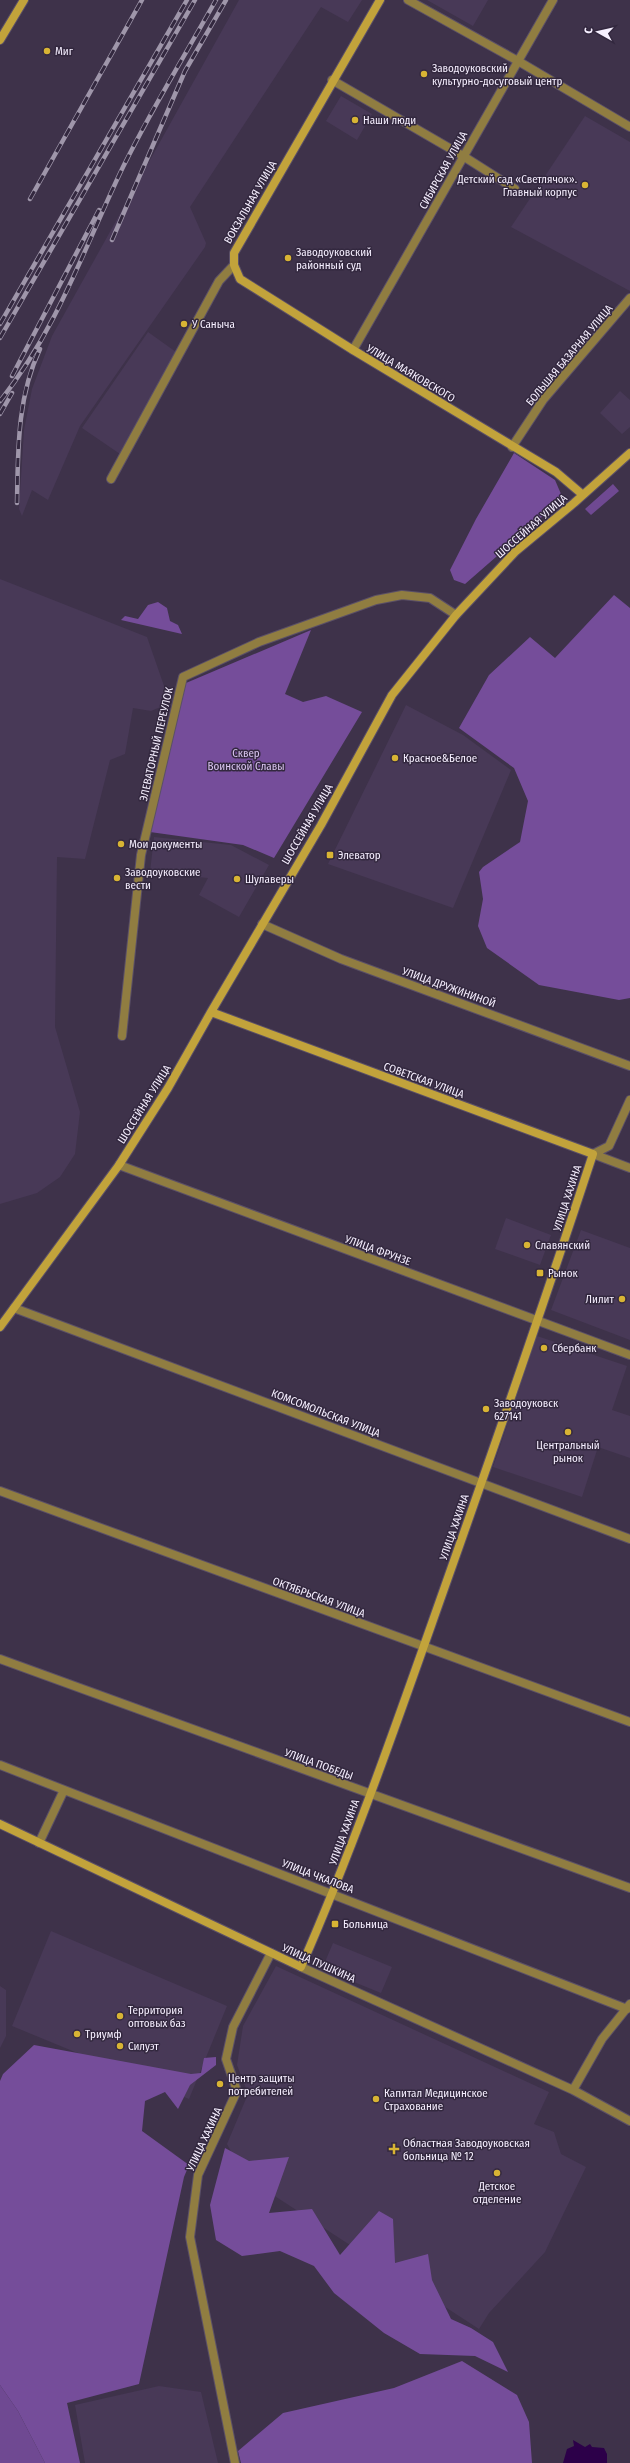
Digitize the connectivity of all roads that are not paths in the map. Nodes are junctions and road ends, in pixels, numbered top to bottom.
1 (24, 0) edge
2 (380, 0) edge
3 (408, 0) edge
4 (553, 0) edge
5 (0, 40) edge
6 (518, 61) junction
7 (332, 80) junction
8 (630, 127) edge
9 (463, 156) junction
10 (515, 189) dead end
11 (234, 265) junction
12 (630, 298) edge
13 (353, 350) junction
14 (512, 447) junction
15 (630, 453) edge
16 (111, 479) dead end
17 (583, 495) junction
18 (456, 615) junction
19 (262, 924) junction
20 (210, 1012) junction
21 (122, 1036) dead end
22 (630, 1066) edge
23 (630, 1100) edge
24 (593, 1154) junction
25 (119, 1165) junction
26 (630, 1168) edge
27 (14, 1308) junction
28 (538, 1321) junction
29 (0, 1327) edge
30 (630, 1355) edge
31 (481, 1483) junction
32 (0, 1491) edge
33 (630, 1539) edge
34 (424, 1647) junction
35 (0, 1659) edge
36 (630, 1722) edge
37 (0, 1765) edge
38 (64, 1790) junction
39 (370, 1794) junction
40 (0, 1824) edge
41 (39, 1843) junction
42 (630, 1888) edge
43 (333, 1894) junction
44 (271, 1953) junction
45 (301, 1966) junction
46 (628, 2007) edge
47 (573, 2090) junction
48 (630, 2120) edge
49 (235, 2463) edge

1 - 5 street
2 - 7 street, ВОКЗАЛЬНАЯ УЛИЦА
3 - 6 street
4 - 6 street, СИБИРСКАЯ УЛИЦА
6 - 8 street
6 - 9 street, СИБИРСКАЯ УЛИЦА
7 - 9 street
7 - 11 street, ВОКЗАЛЬНАЯ УЛИЦА
9 - 10 street
9 - 13 street, СИБИРСКАЯ УЛИЦА
11 - 13 street, УЛИЦА МАЯКОВСКОГО
11 - 16 street
12 - 14 street, БОЛЬШАЯ БАЗАРНАЯ УЛИЦА
13 - 14 street, УЛИЦА МАЯКОВСКОГО
14 - 17 street, УЛИЦА МАЯКОВСКОГО
15 - 17 street, ШОССЕЙНАЯ УЛИЦА
17 - 18 street, ШОССЕЙНАЯ УЛИЦА
18 - 19 street, ШОССЕЙНАЯ УЛИЦА
18 - 21 street, ЭЛЕВАТОРНЫЙ ПЕРЕУЛОК
19 - 20 street, ШОССЕЙНАЯ УЛИЦА
19 - 22 street, УЛИЦА ДРУЖИНИНОЙ
20 - 24 street, СОВЕТСКАЯ УЛИЦА
20 - 25 street, ШОССЕЙНАЯ УЛИЦА
23 - 24 street, УЛИЦА ХАХИНА
24 - 26 street, СОВЕТСКАЯ УЛИЦА
24 - 28 street, УЛИЦА ХАХИНА
25 - 27 street, ШОССЕЙНАЯ УЛИЦА
25 - 28 street, УЛИЦА ФРУНЗЕ
27 - 29 street, ШОССЕЙНАЯ УЛИЦА
27 - 31 street, КОМСОМОЛЬСКАЯ УЛИЦА
28 - 30 street, УЛИЦА ФРУНЗЕ
28 - 31 street, УЛИЦА ХАХИНА
31 - 33 street, КОМСОМОЛЬСКАЯ УЛИЦА
31 - 34 street, УЛИЦА ХАХИНА
32 - 34 street, ОКТЯБРЬСКАЯ УЛИЦА
34 - 36 street, ОКТЯБРЬСКАЯ УЛИЦА
34 - 39 street, УЛИЦА ХАХИНА
35 - 39 street, УЛИЦА ПОБЕДЫ
37 - 38 street, УЛИЦА ЧКАЛОВА
38 - 41 street
38 - 43 street, УЛИЦА ЧКАЛОВА
39 - 42 street, УЛИЦА ПОБЕДЫ
39 - 43 street, УЛИЦА ХАХИНА
40 - 41 street, УЛИЦА ПУШКИНА
41 - 44 street, УЛИЦА ПУШКИНА
43 - 45 street, УЛИЦА ХАХИНА
43 - 46 street, УЛИЦА ЧКАЛОВА
44 - 45 street, УЛИЦА ПУШКИНА
44 - 49 street, УЛИЦА ХАХИНА
45 - 47 street, УЛИЦА ПУШКИНА
46 - 47 street
47 - 48 street, УЛИЦА ПУШКИНА

